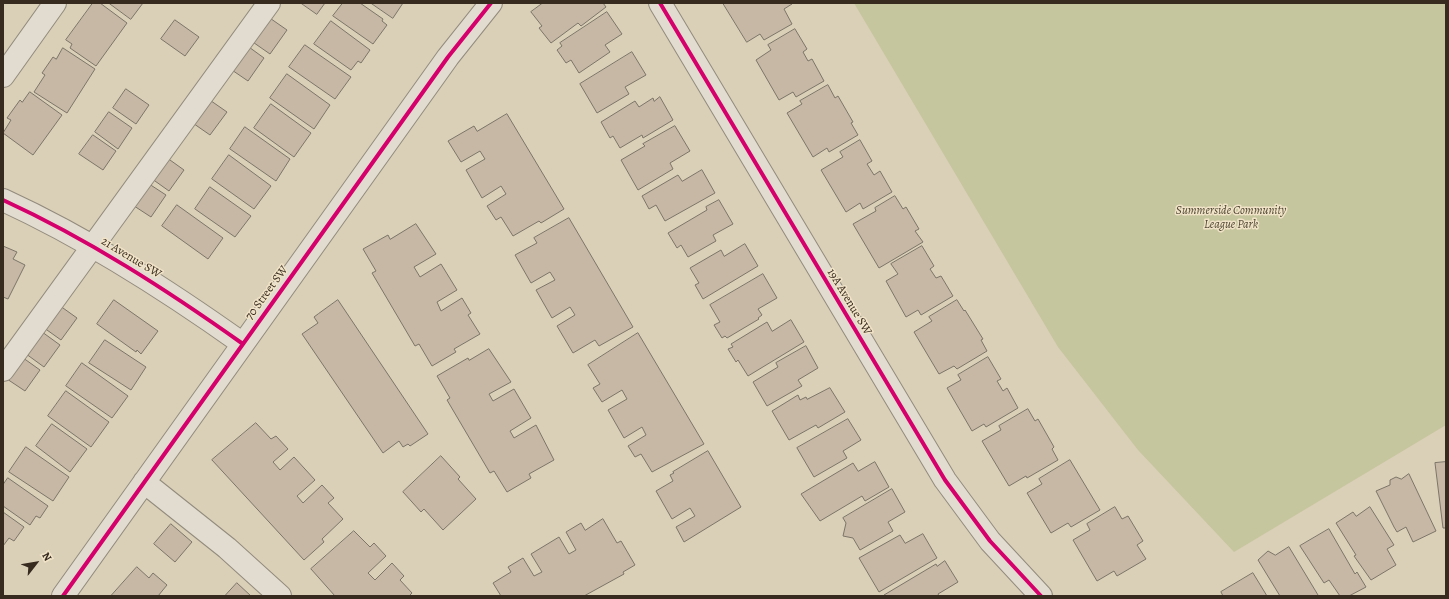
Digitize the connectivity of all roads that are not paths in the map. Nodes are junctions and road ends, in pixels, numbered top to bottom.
1 (55, 3) edge
2 (269, 3) edge
3 (491, 3) edge
4 (660, 3) edge
5 (3, 76) edge
6 (3, 200) edge
7 (93, 247) junction
8 (243, 344) junction
9 (3, 370) edge
10 (144, 482) junction
11 (63, 596) edge
12 (280, 596) edge
13 (1042, 596) edge

1 - 5 street
2 - 7 street
3 - 8 street, 70 Street SW
4 - 13 street, 19A Avenue SW
6 - 7 street, 21 Avenue SW
7 - 8 street, 21 Avenue SW
7 - 9 street
8 - 10 street, 70 Street SW
10 - 11 street, 70 Street SW
10 - 12 street

